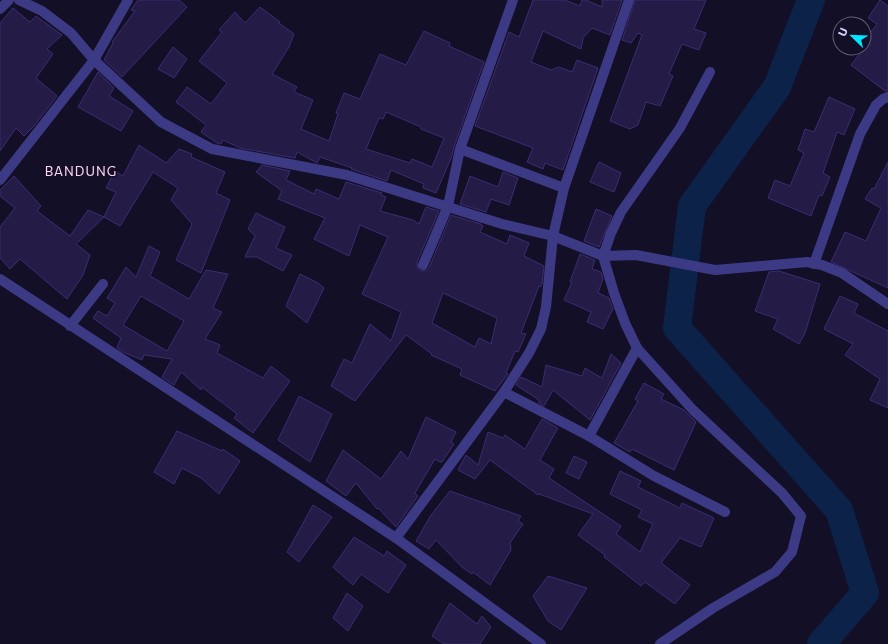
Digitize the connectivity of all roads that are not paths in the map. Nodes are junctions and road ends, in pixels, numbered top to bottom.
1 (9, 0) edge
2 (19, 0) edge
3 (128, 0) edge
4 (513, 0) edge
5 (629, 0) edge
6 (0, 9) edge
7 (94, 60) junction
8 (710, 72) dead end
9 (888, 97) edge
10 (460, 149) junction
11 (0, 180) edge
12 (564, 188) junction
13 (448, 206) junction
14 (553, 236) junction
15 (602, 256) junction
16 (814, 264) junction
17 (423, 265) dead end
18 (0, 279) edge
19 (103, 284) dead end
20 (888, 304) edge
21 (70, 326) junction
22 (638, 348) junction
23 (504, 392) junction
24 (589, 436) junction
25 (725, 512) dead end
26 (396, 538) junction
27 (541, 644) edge
28 (660, 644) edge

1 - 6 street
2 - 7 street
3 - 7 street
4 - 10 street
5 - 12 street
7 - 11 street
7 - 13 street
8 - 15 street
9 - 16 street
10 - 12 street
10 - 13 street
12 - 14 street
13 - 14 street
13 - 17 street
14 - 15 street
14 - 23 street
15 - 16 street
15 - 22 street
16 - 20 street
18 - 21 street
19 - 21 street
21 - 26 street
22 - 24 street
22 - 28 street
23 - 24 street
23 - 26 street
24 - 25 street
26 - 27 street

